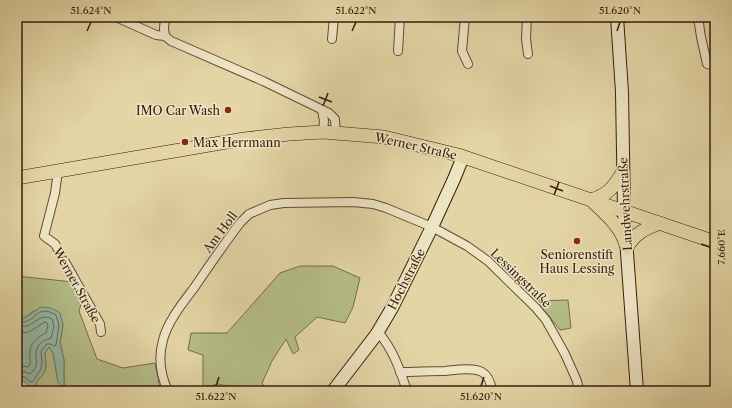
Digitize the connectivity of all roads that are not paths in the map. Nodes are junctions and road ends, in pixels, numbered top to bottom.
1 (116, 17) edge
2 (165, 17) edge
3 (334, 17) edge
4 (400, 17) edge
5 (465, 17) edge
6 (527, 17) edge
7 (698, 17) edge
8 (621, 18) edge
9 (165, 36) junction
10 (332, 39) dead end
11 (398, 51) dead end
12 (528, 54) dead end
13 (468, 64) dead end
14 (715, 66) edge
15 (322, 110) junction
16 (323, 132) junction
17 (336, 133) junction
18 (463, 157) junction
19 (58, 171) junction
20 (623, 172) junction
21 (17, 178) edge
22 (591, 200) junction
23 (624, 211) junction
24 (660, 224) junction
25 (432, 227) junction
26 (715, 242) edge
27 (627, 247) junction
28 (101, 332) dead end
29 (378, 332) junction
30 (400, 372) junction
31 (168, 391) edge
32 (333, 391) edge
33 (408, 391) edge
34 (492, 391) edge
35 (579, 391) edge
36 (637, 391) edge

1 - 9 street
2 - 9 street
3 - 10 street
4 - 11 street
5 - 13 street
6 - 12 street
7 - 14 street
8 - 20 main road, Landwehrstraße
9 - 15 street
15 - 16 street
15 - 17 street
16 - 17 main road, Werner Straße
16 - 19 main road, Werner Straße
17 - 18 main road, Werner Straße
18 - 22 main road, Werner Straße
18 - 25 main road, Hochstraße
19 - 21 main road, Werner Straße
19 - 28 street, Werner Straße
20 - 22 main road
20 - 23 main road, Landwehrstraße
22 - 23 main road, Werner Straße
22 - 27 main road
23 - 24 main road, Werner Straße
23 - 27 main road, Landwehrstraße
24 - 26 main road, Werner Straße
24 - 27 main road
25 - 29 main road, Hochstraße
25 - 31 street, Am Holl
25 - 35 street, Lessingstraße
27 - 36 main road, Landwehrstraße
29 - 30 street
29 - 32 main road, Hochstraße
30 - 33 street
30 - 34 street

